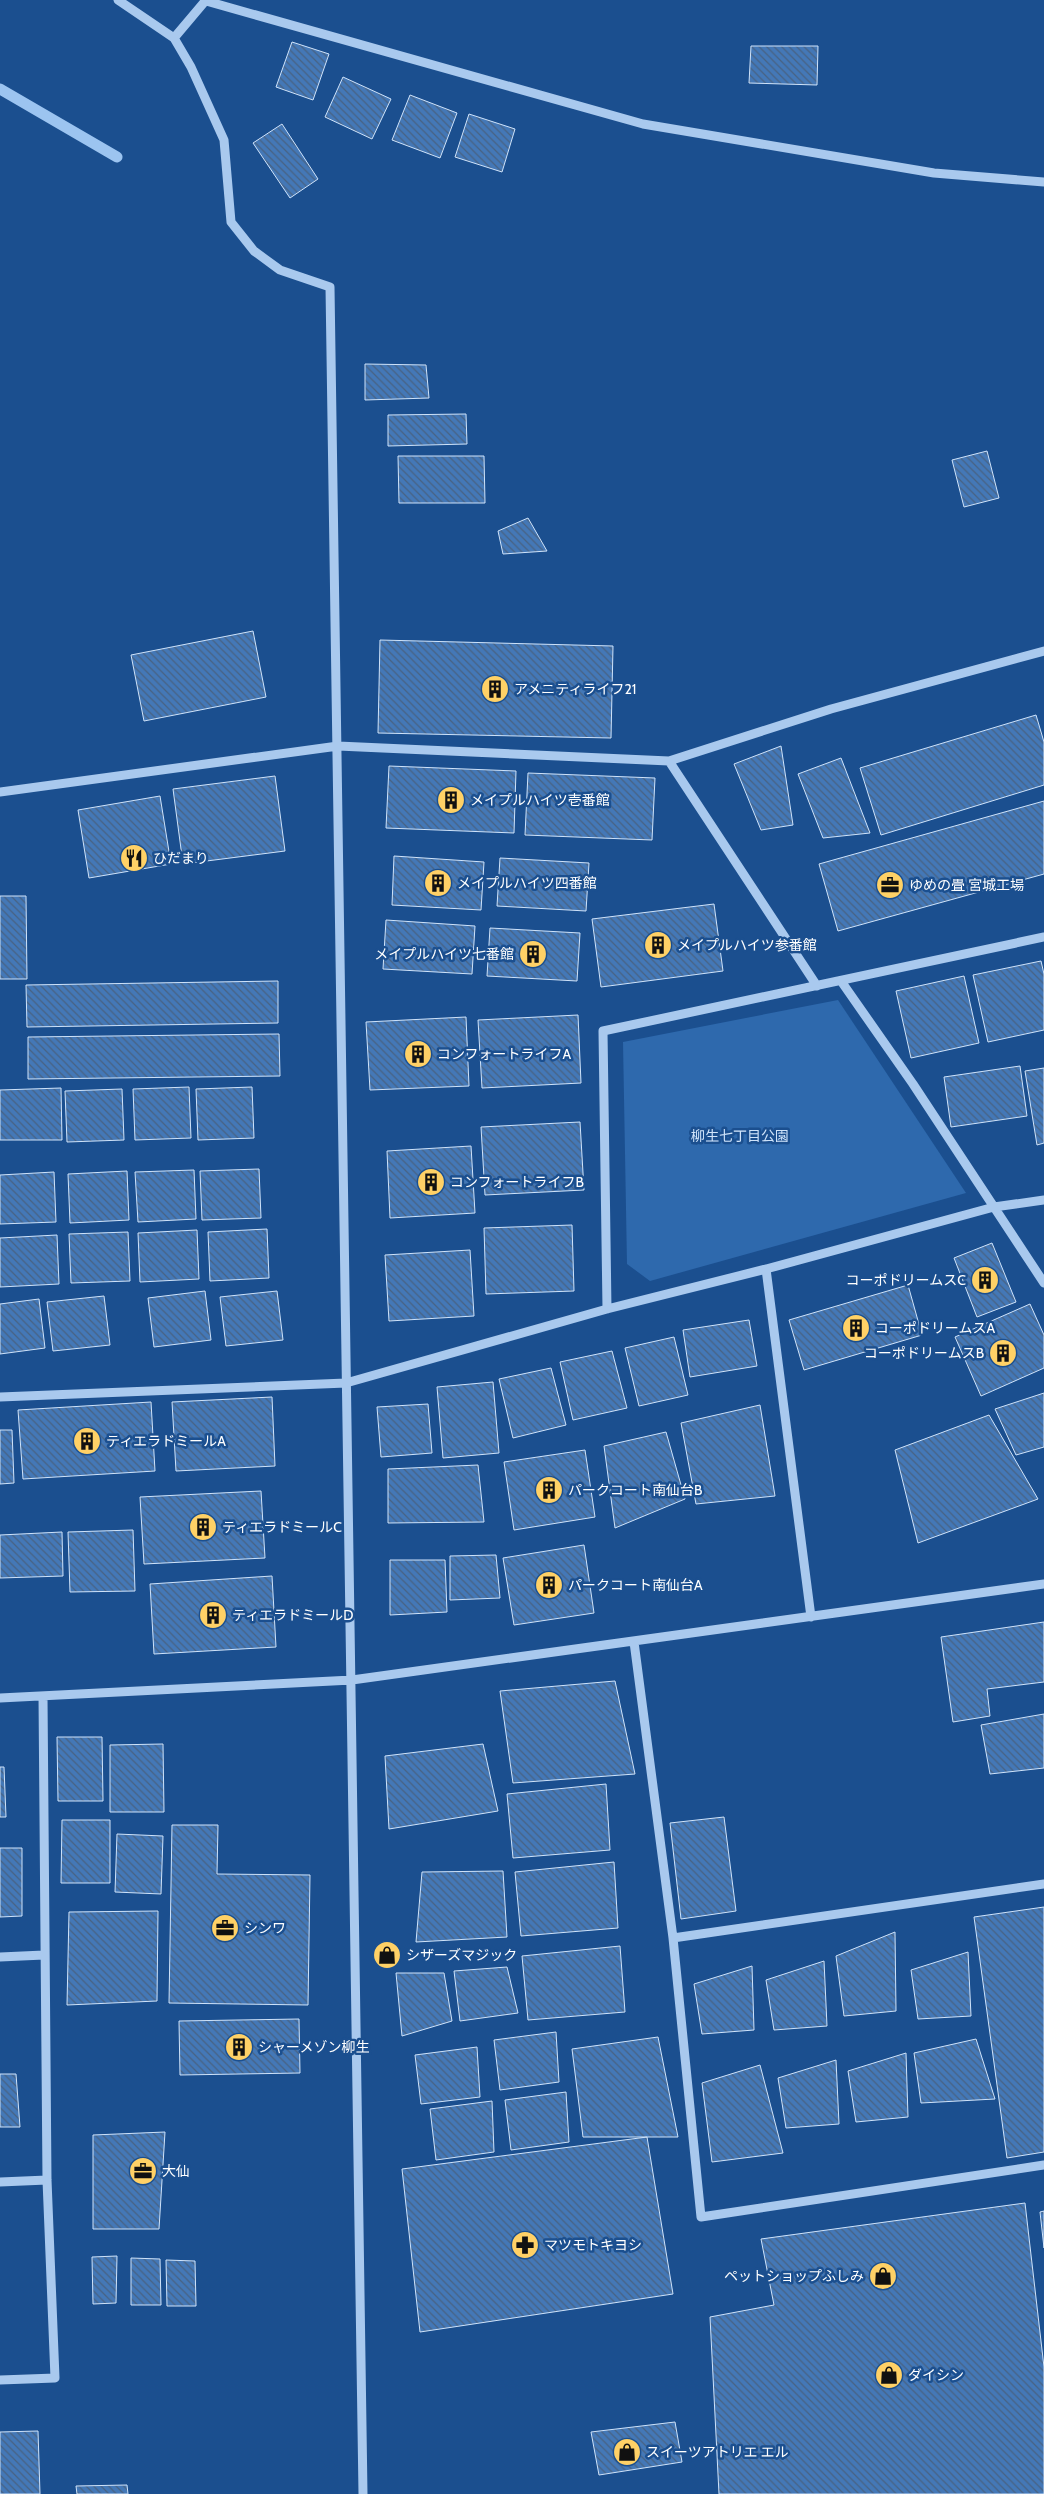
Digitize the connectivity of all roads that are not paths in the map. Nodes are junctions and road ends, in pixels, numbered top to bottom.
1 (118, 0) edge
2 (206, 0) edge
3 (174, 38) junction
4 (1044, 182) edge
5 (1044, 651) edge
6 (338, 746) junction
7 (669, 761) junction
8 (0, 792) edge
9 (1044, 937) edge
10 (840, 981) junction
11 (818, 986) junction
12 (1044, 1200) edge
13 (994, 1207) junction
14 (766, 1269) junction
15 (1044, 1283) edge
16 (607, 1309) junction
17 (346, 1383) junction
18 (0, 1398) edge
19 (1044, 1584) edge
20 (811, 1617) junction
21 (634, 1642) junction
22 (352, 1680) junction
23 (43, 1696) junction
24 (0, 1698) edge
25 (1044, 1884) edge
26 (673, 1938) junction
27 (44, 1955) junction
28 (0, 1957) edge
29 (1044, 2165) edge
30 (47, 2180) junction
31 (0, 2182) edge
32 (0, 2380) edge
33 (363, 2494) edge

1 - 3 street
2 - 3 street
2 - 4 street
3 - 6 street
5 - 7 street
6 - 7 street
6 - 8 street
6 - 17 street
7 - 11 street
9 - 10 street
10 - 11 street
10 - 13 street
11 - 16 street
12 - 13 street
13 - 14 street
13 - 15 street
14 - 16 street
14 - 20 street
16 - 17 street
17 - 18 street
17 - 22 street
19 - 20 street
20 - 21 street
21 - 22 street
21 - 26 street
22 - 23 street
22 - 33 street
23 - 24 street
23 - 27 street
25 - 26 street
26 - 29 street
27 - 28 street
27 - 30 street
30 - 31 street
30 - 32 street

